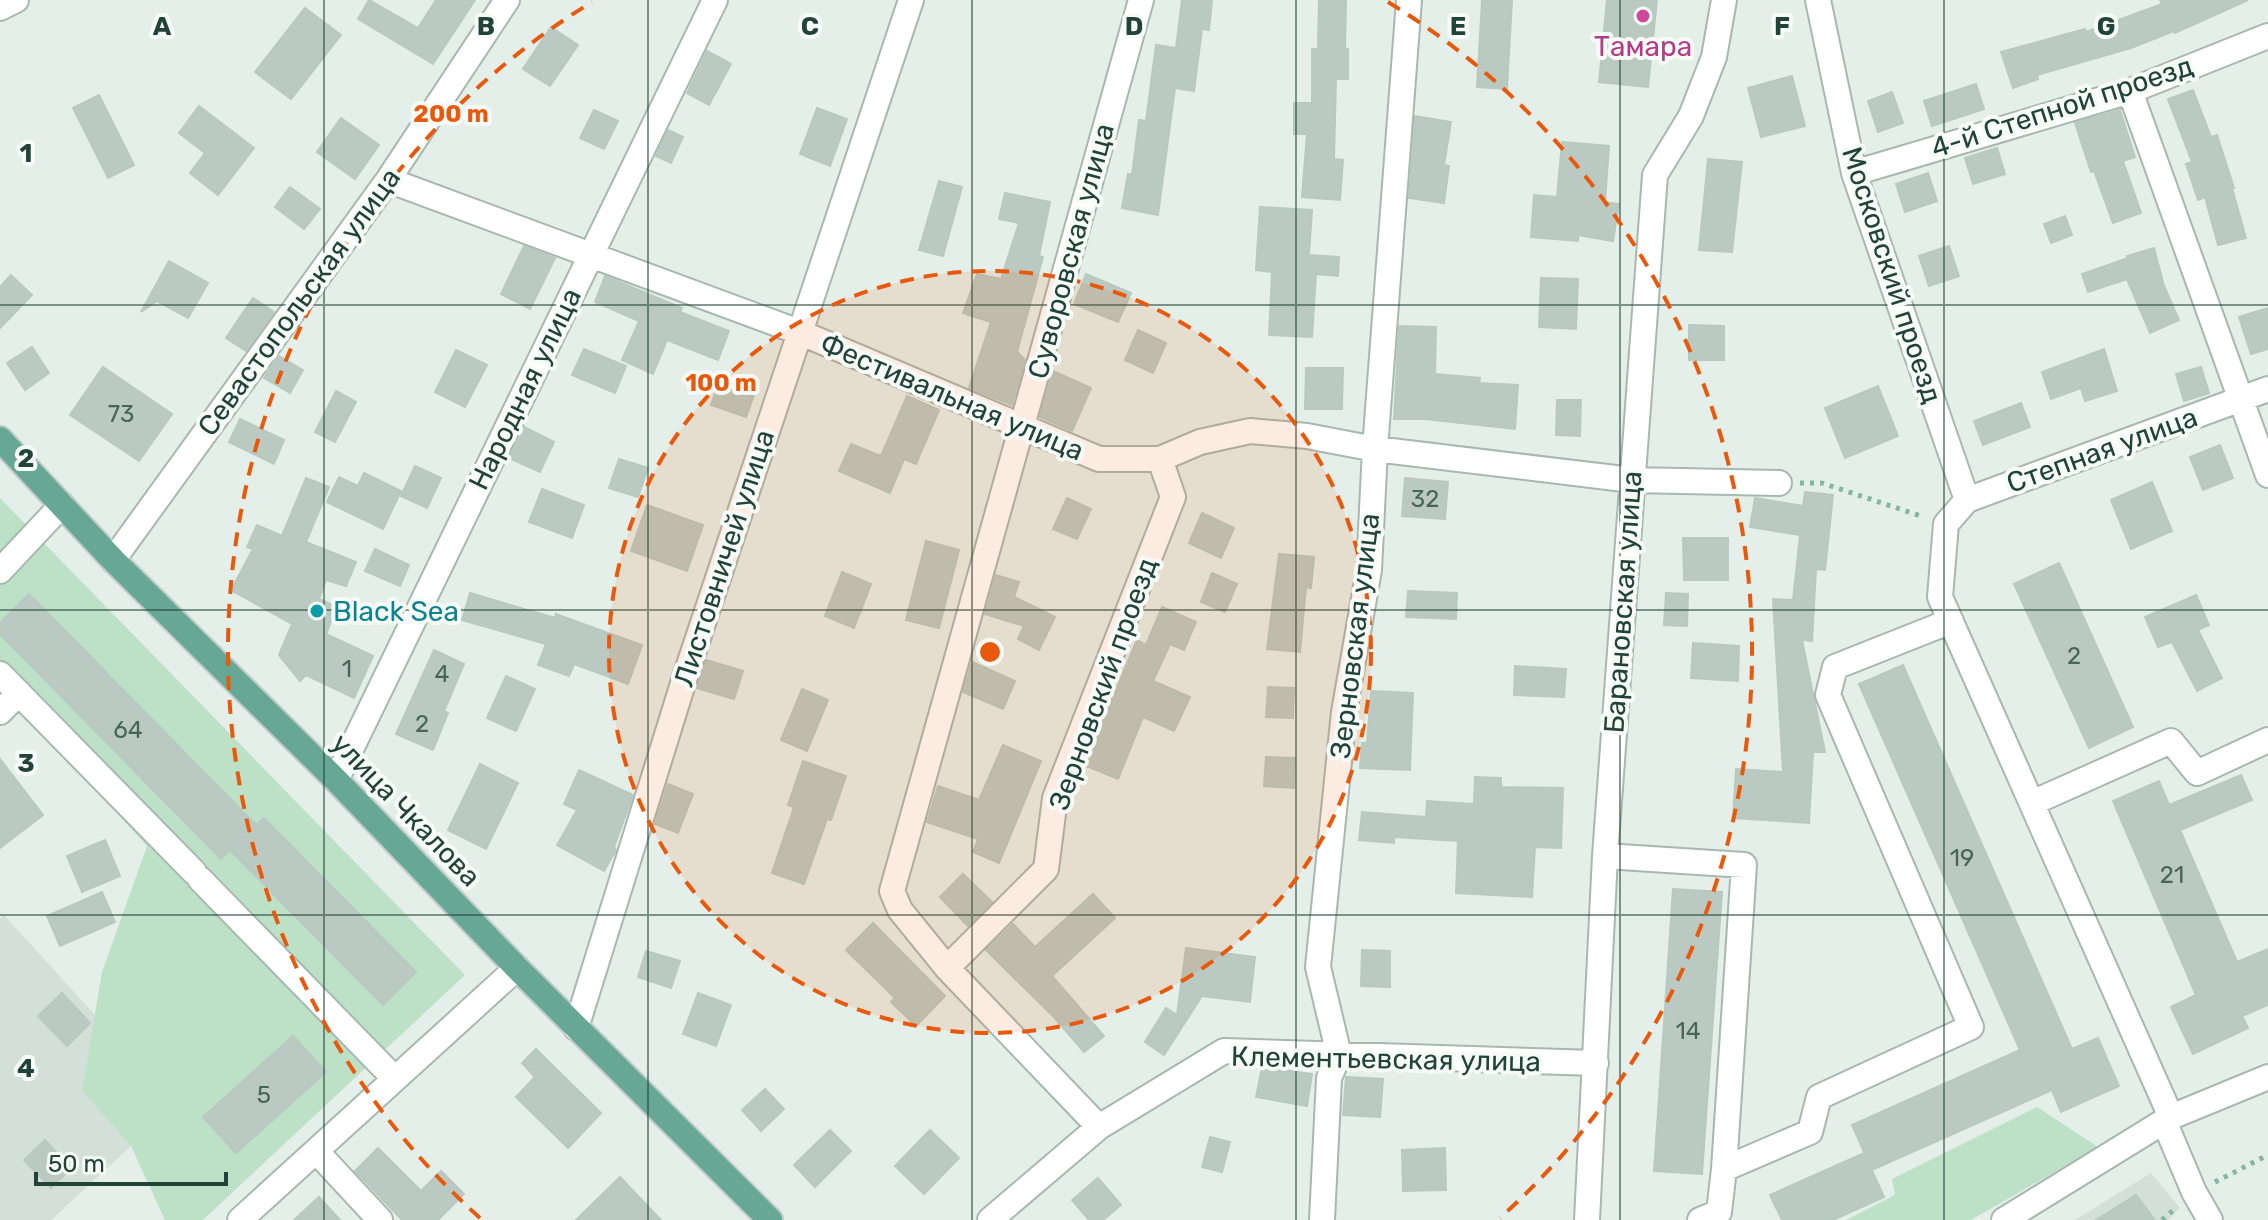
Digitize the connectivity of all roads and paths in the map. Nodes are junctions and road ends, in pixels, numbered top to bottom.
1 (16, 0) edge
2 (507, 0) edge
3 (715, 0) edge
4 (911, 0) edge
5 (1141, 0) edge
6 (1409, 0) edge
7 (1724, 0) edge
8 (1818, 0) edge
9 (0, 8) edge
10 (2268, 36) edge
11 (2130, 91) junction
12 (1854, 173) junction
13 (388, 180) junction
14 (591, 253) junction
15 (799, 332) junction
16 (2268, 389) edge
17 (2242, 398) junction
18 (1023, 425) junction
19 (0, 439) edge
20 (1375, 449) junction
21 (1160, 459) junction
22 (2268, 475) edge
23 (1632, 480) junction
24 (1779, 483) joint
25 (1967, 500) junction
26 (62, 505) junction
27 (1946, 524) junction
28 (113, 560) junction
29 (0, 571) edge
30 (1951, 621) junction
31 (0, 674) edge
32 (19, 693) junction
33 (0, 712) edge
34 (2268, 740) edge
35 (336, 780) junction
36 (2032, 803) junction
37 (1605, 856) junction
38 (517, 968) junction
39 (947, 968) junction
40 (576, 1028) junction
41 (1339, 1055) junction
42 (1596, 1063) junction
43 (2268, 1077) edge
44 (395, 1079) junction
45 (2168, 1119) junction
46 (1099, 1127) junction
47 (316, 1151) junction
48 (1724, 1169) junction
49 (240, 1220) edge
50 (380, 1220) edge
51 (770, 1220) edge
52 (990, 1220) edge
53 (1322, 1220) edge
54 (1587, 1220) edge
55 (1700, 1220) edge
56 (2004, 1220) edge
57 (2210, 1220) edge

1 - 9 street
2 - 13 street, Севастопольская улица
3 - 14 street, Народная улица
4 - 15 street, Листовничей улица
5 - 18 street, Суворовская улица
6 - 20 street, Зерновская улица
7 - 23 street, Барановская улица
8 - 12 street, Московский проезд
10 - 11 street, 4-й Степной проезд
11 - 12 street, 4-й Степной проезд
11 - 17 street
12 - 25 street, Московский проезд
13 - 14 street, Фестивальная улица
13 - 28 street, Севастопольская улица
14 - 15 street, Фестивальная улица
14 - 35 street, Народная улица
15 - 18 street, Фестивальная улица
15 - 40 street, Листовничей улица
16 - 17 street, Степная улица
17 - 22 street
17 - 25 street, Степная улица
18 - 21 street, Фестивальная улица
18 - 39 street, Суворовская улица
19 - 26 main road, улица Чкалова
20 - 21 street, Фестивальная улица
20 - 23 street, Фестивальная улица
20 - 41 street, Зерновская улица
21 - 39 street, Зерновский проезд
23 - 24 street, Фестивальная улица
23 - 37 street, Барановская улица
24 - 27 path
25 - 27 street, Степная улица
26 - 28 main road, улица Чкалова
26 - 29 street
27 - 30 street
28 - 35 main road, улица Чкалова
30 - 36 street
30 - 48 street
31 - 32 street
32 - 33 street
32 - 44 street
34 - 36 street
35 - 38 main road, улица Чкалова
36 - 45 street
37 - 42 street, Барановская улица
37 - 48 street
38 - 40 main road, улица Чкалова
38 - 44 street
39 - 46 street, Суворовская улица
40 - 51 main road, улица Чкалова
41 - 42 street, Клементьевская улица
41 - 46 street, Клементьевская улица
41 - 53 street, Зерновская улица
42 - 54 street, Барановская улица
43 - 45 street
44 - 47 street
45 - 56 street
45 - 57 street
46 - 52 street, Клементьевская улица
47 - 49 street
47 - 50 street
48 - 55 street

